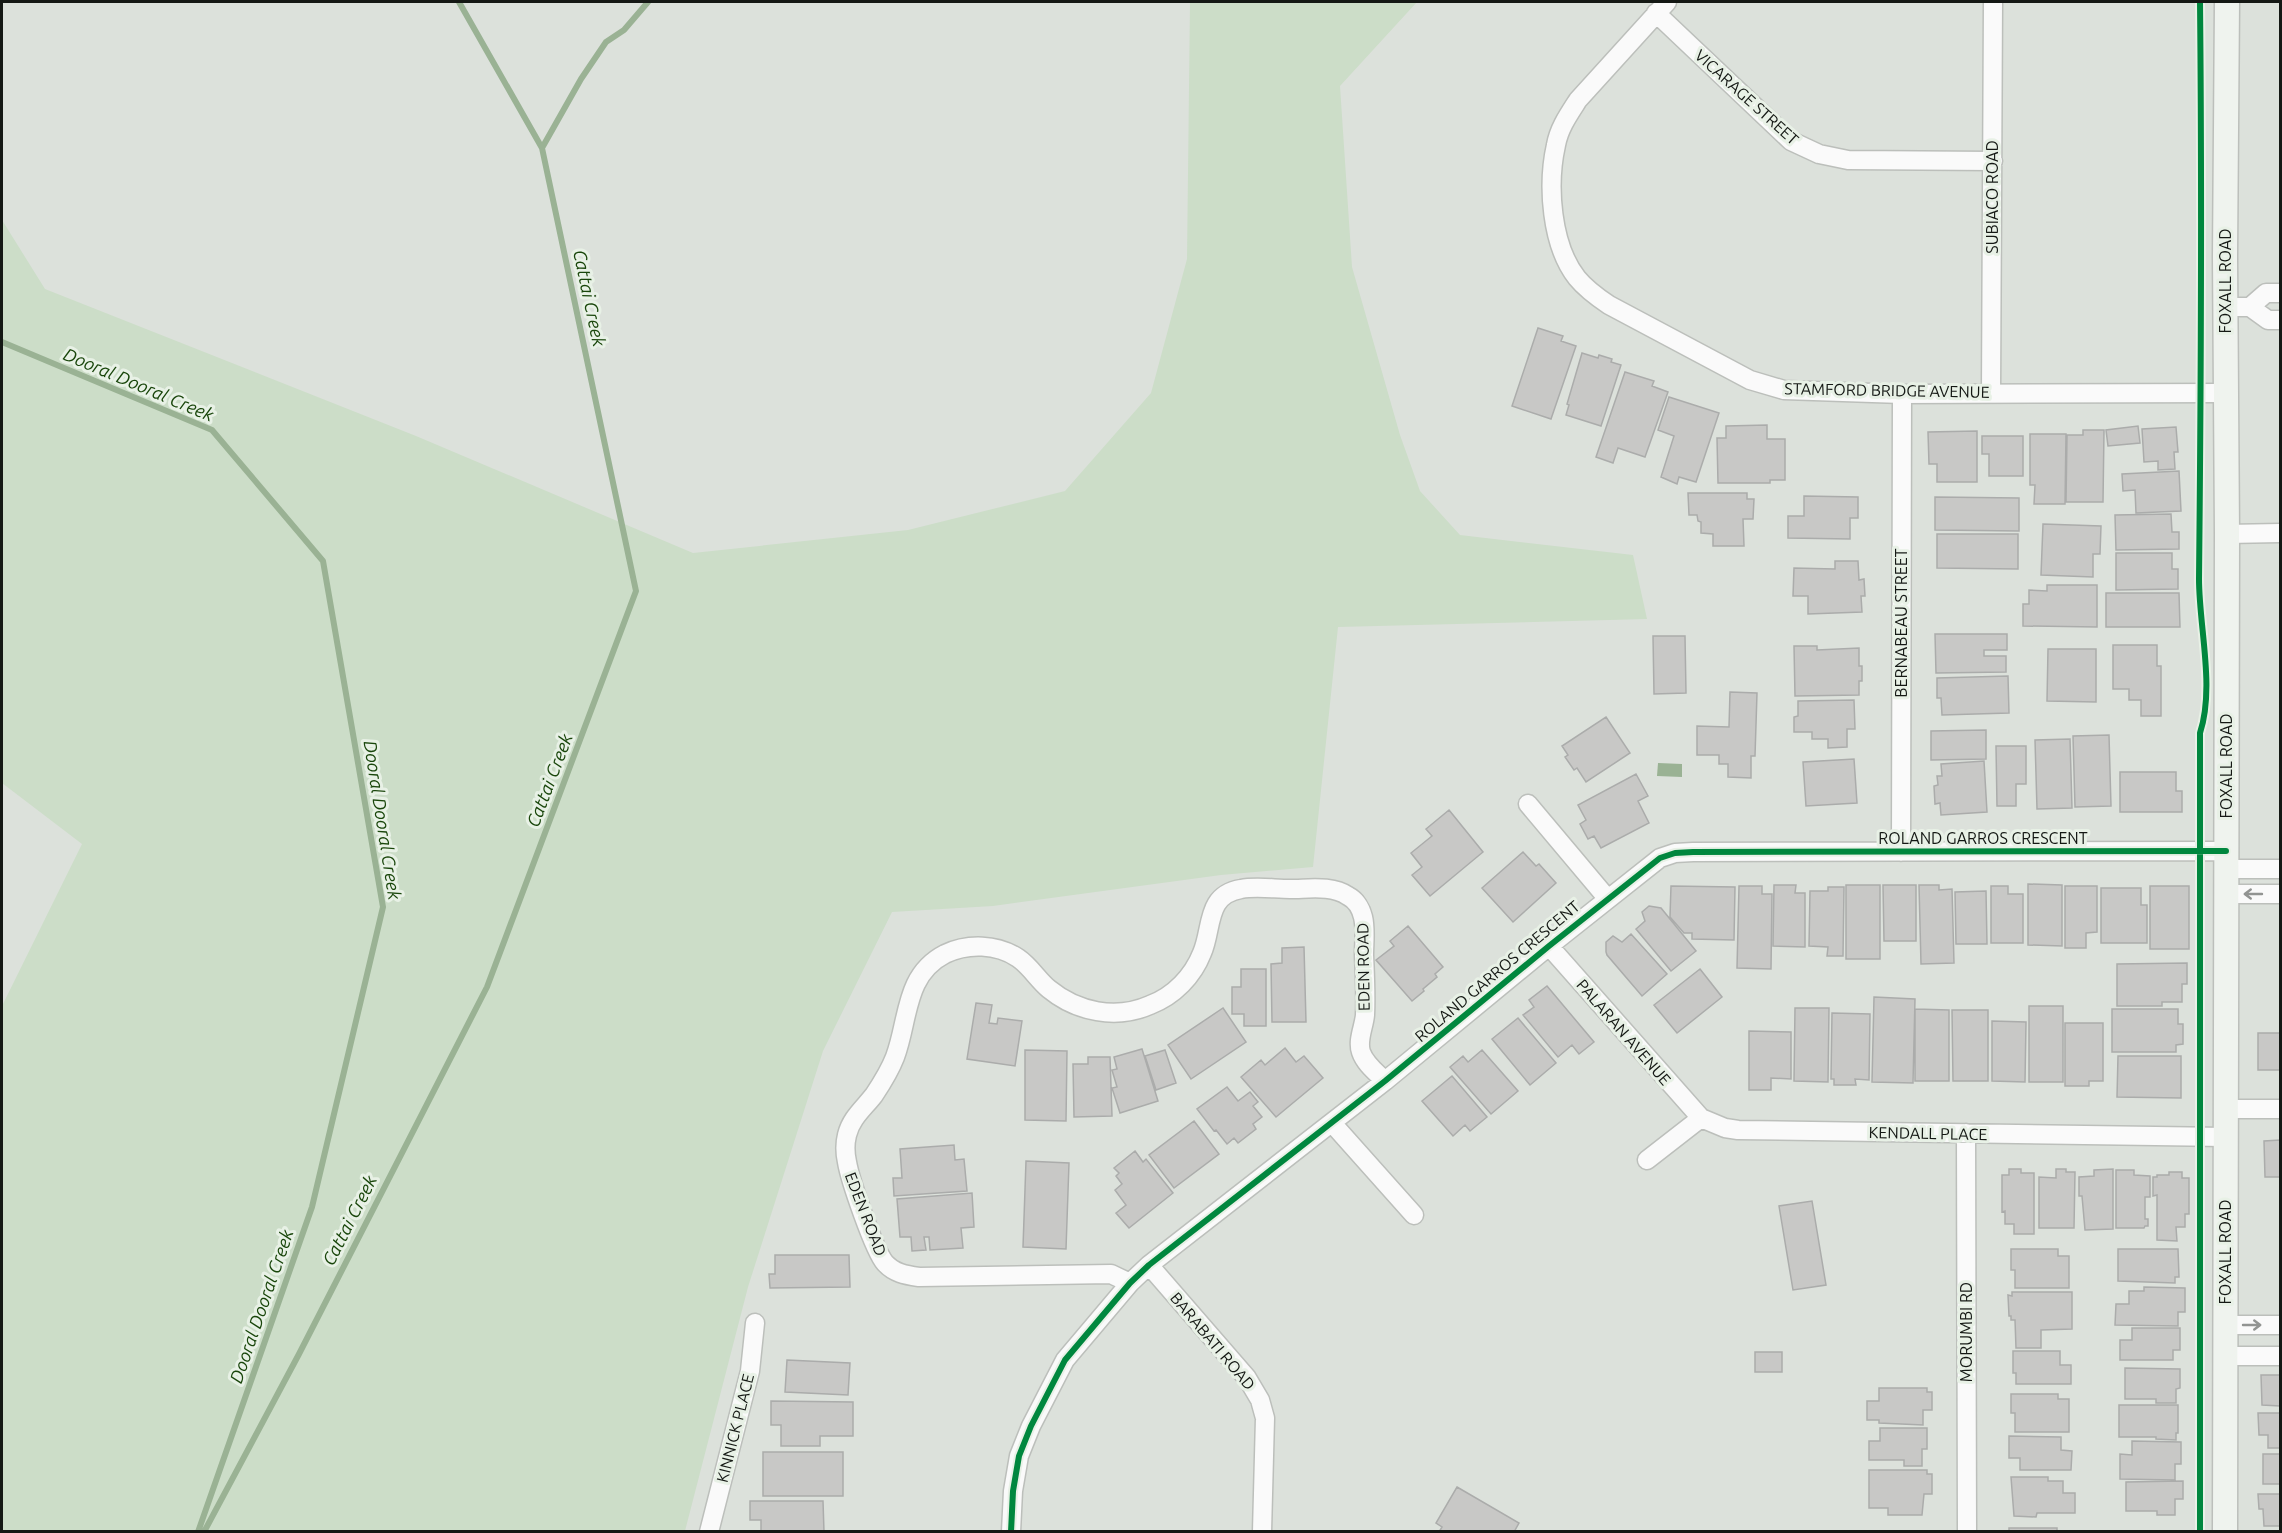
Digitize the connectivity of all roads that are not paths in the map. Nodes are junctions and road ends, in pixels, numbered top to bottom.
1 (1993, 2) edge
2 (2227, 2) edge
3 (1662, 7) edge
4 (1993, 161) junction
5 (2280, 293) edge
6 (2225, 307) junction
7 (2250, 307) junction
8 (2280, 320) edge
9 (1991, 393) junction
10 (2225, 393) junction
11 (1902, 394) junction
12 (2280, 533) edge
13 (2227, 534) junction
14 (1528, 804) dead end
15 (1901, 852) junction
16 (2226, 860) junction
17 (2280, 869) edge
18 (2226, 894) junction
19 (2280, 894) edge
20 (1607, 898) junction
21 (1549, 946) junction
22 (1385, 1082) junction
23 (2225, 1109) junction
24 (2280, 1109) edge
25 (1701, 1118) junction
26 (1332, 1123) junction
27 (1965, 1133) junction
28 (2225, 1137) junction
29 (1647, 1160) dead end
30 (1414, 1215) dead end
31 (1149, 1265) junction
32 (1130, 1283) junction
33 (755, 1323) dead end
34 (2224, 1325) junction
35 (2280, 1325) edge
36 (2224, 1356) junction
37 (2280, 1356) edge
38 (709, 1532) edge
39 (1011, 1532) edge
40 (1262, 1532) edge
41 (1967, 1532) edge
42 (2225, 1532) edge

1 - 4 street, SUBIACO ROAD
2 - 6 street, FOXALL ROAD
3 - 4 street, VICARAGE STREET
3 - 11 street, STAMFORD BRIDGE AVENUE
4 - 9 street, SUBIACO ROAD
5 - 7 street
6 - 7 street
6 - 10 street, FOXALL ROAD
7 - 8 street
9 - 10 street, STAMFORD BRIDGE AVENUE
9 - 11 street, STAMFORD BRIDGE AVENUE
10 - 13 street, FOXALL ROAD
11 - 15 street, BERNABEAU STREET
12 - 13 street
13 - 16 street, FOXALL ROAD
14 - 20 street
15 - 16 street, ROLAND GARROS CRESCENT
15 - 20 street, ROLAND GARROS CRESCENT
16 - 17 street, ROLAND GARROS CRESCENT
16 - 18 street, FOXALL ROAD
19 -> 18 street
18 - 23 street, FOXALL ROAD
20 - 21 street, ROLAND GARROS CRESCENT
21 - 22 street, ROLAND GARROS CRESCENT
21 - 25 street, PALARAN AVENUE
22 - 26 street, ROLAND GARROS CRESCENT
22 - 32 street, EDEN ROAD
23 - 24 street
23 - 28 street, FOXALL ROAD
25 - 27 street, KENDALL PLACE
25 - 29 street
26 - 30 street
26 - 31 street, ROLAND GARROS CRESCENT
27 - 28 street, KENDALL PLACE
27 - 41 street, MORUMBI RD
28 - 34 street, FOXALL ROAD
31 - 32 street, ROLAND GARROS CRESCENT
31 - 40 street, BARABATI ROAD
32 - 39 street, ROLAND GARROS CRESCENT
33 - 38 street, KINNICK PLACE
34 -> 35 street
34 - 36 street, FOXALL ROAD
36 - 37 street
36 - 42 street, FOXALL ROAD

